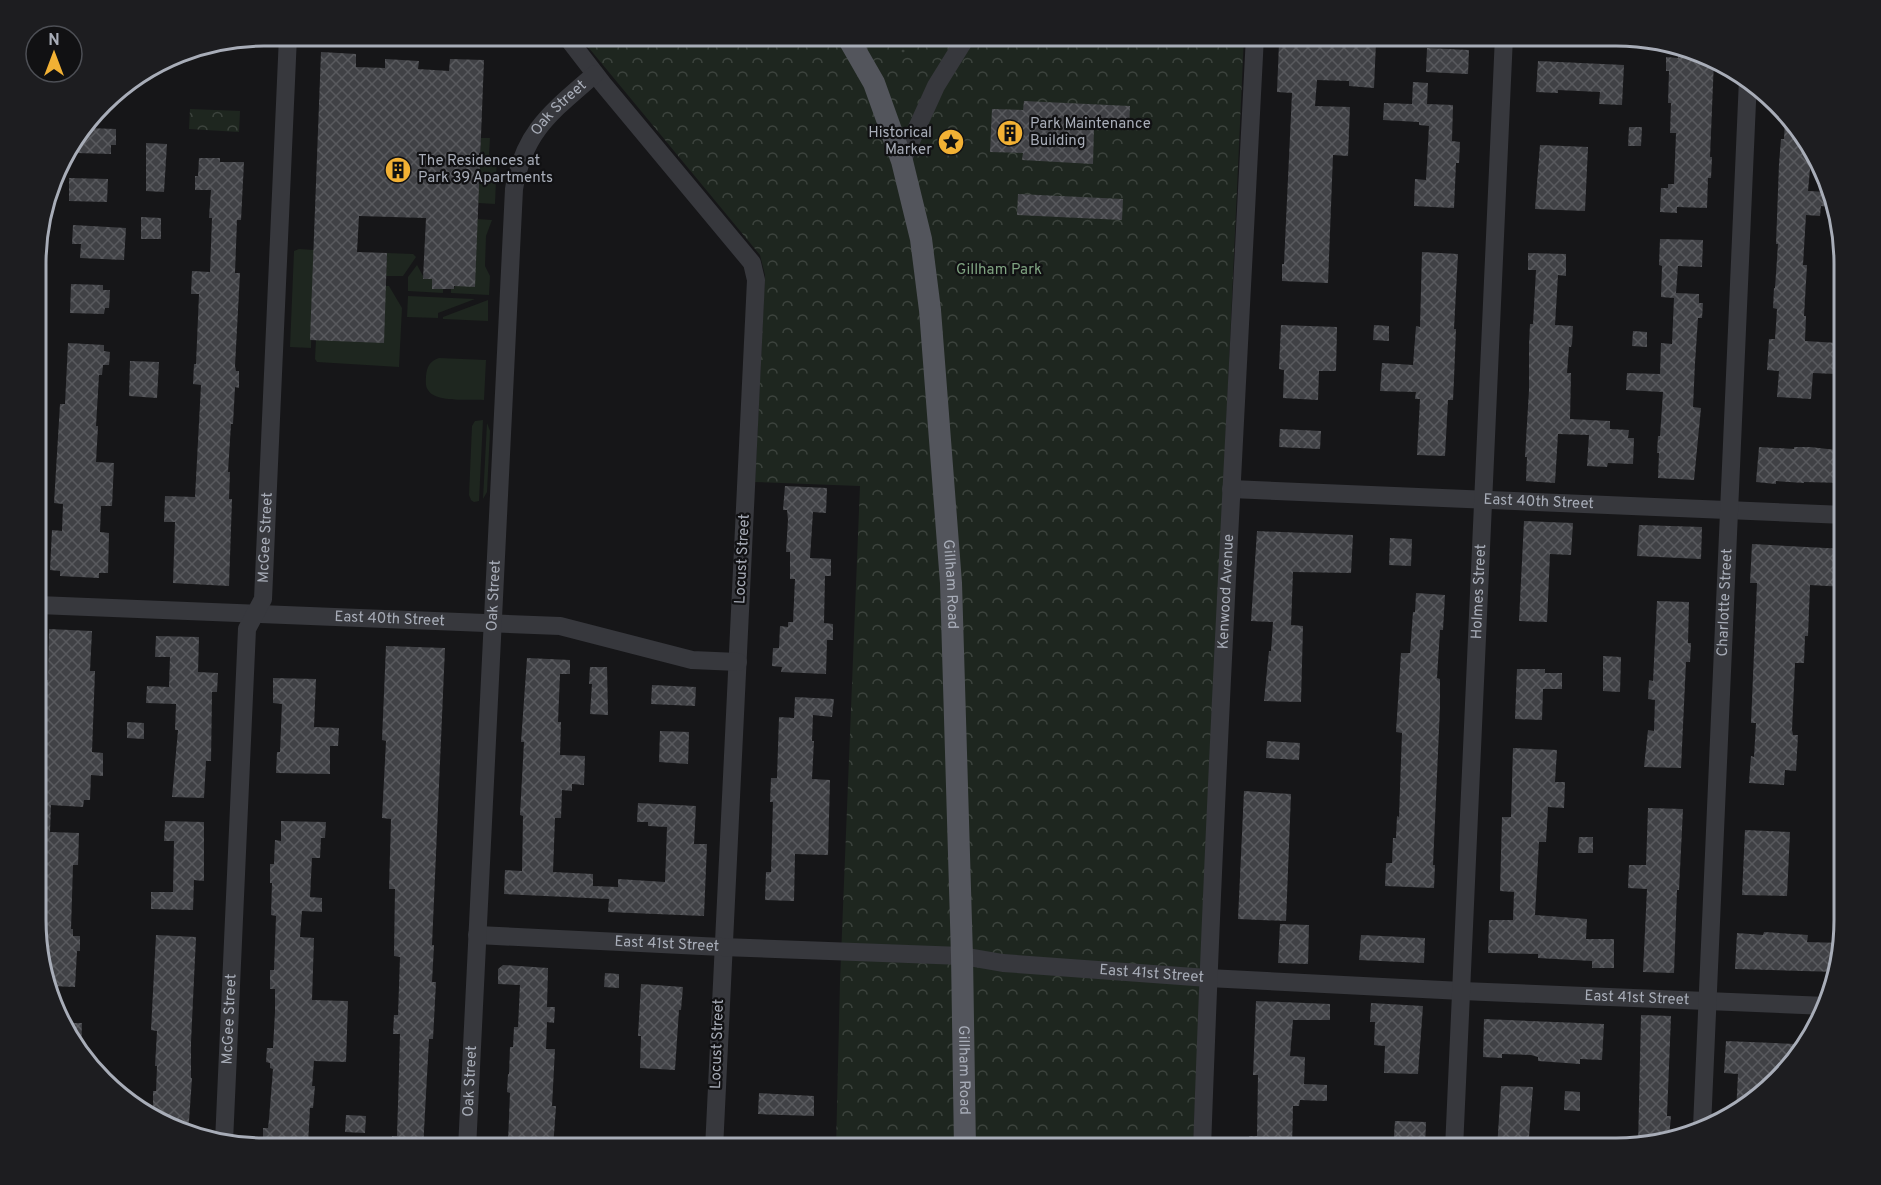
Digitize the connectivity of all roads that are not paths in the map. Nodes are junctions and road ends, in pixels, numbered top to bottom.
1 (288, 46) edge
2 (574, 46) edge
3 (853, 46) edge
4 (961, 46) edge
5 (1254, 46) edge
6 (1504, 46) edge
7 (595, 74) junction
8 (1747, 91) edge
9 (902, 160) junction
10 (1231, 489) junction
11 (1483, 500) junction
12 (1729, 510) junction
13 (1834, 515) edge
14 (46, 605) edge
15 (256, 614) junction
16 (493, 623) junction
17 (738, 662) junction
18 (477, 935) junction
19 (722, 947) junction
20 (962, 956) junction
21 (1208, 978) junction
22 (1461, 991) junction
23 (1708, 1001) junction
24 (1817, 1006) edge
25 (1702, 1121) edge
26 (224, 1135) edge
27 (467, 1138) edge
28 (714, 1138) edge
29 (964, 1138) edge
30 (1202, 1138) edge
31 (1454, 1138) edge

1 - 15 street, McGee Street
2 - 7 street, Locust Street
3 - 9 main road, Gillham Road
4 - 9 street
5 - 10 street, Kenwood Avenue
6 - 11 street, Holmes Street
7 - 16 street, Oak Street
7 - 17 street, Locust Street
8 - 12 street, Charlotte Street
9 - 20 main road, Gillham Road
10 - 11 street, East 40th Street
10 - 21 street, Kenwood Avenue
11 - 12 street, East 40th Street
11 - 22 street, Holmes Street
12 - 13 street, East 40th Street
12 - 23 street, Charlotte Street
14 - 15 street, East 40th Street
15 - 16 street, East 40th Street
15 - 26 street, McGee Street
16 - 17 street, East 40th Street
16 - 18 street, Oak Street
17 - 19 street, Locust Street
18 - 19 street, East 41st Street
18 - 27 street, Oak Street
19 - 20 street, East 41st Street
19 - 28 street, Locust Street
20 - 21 street, East 41st Street
20 - 29 main road, Gillham Road
21 - 22 street, East 41st Street
21 - 30 street, Kenwood Avenue
22 - 23 street, East 41st Street
22 - 31 street, Holmes Street
23 - 24 street, East 41st Street
23 - 25 street, Charlotte Street

